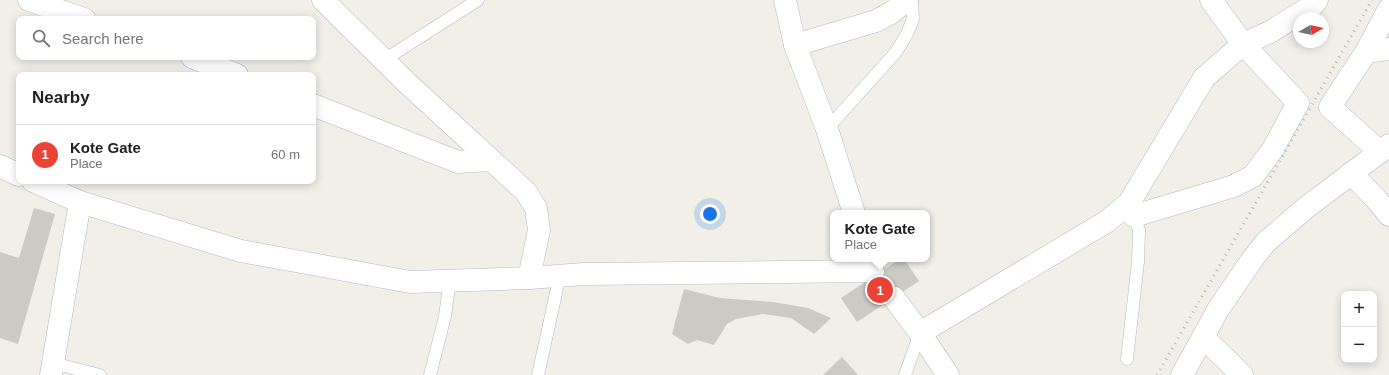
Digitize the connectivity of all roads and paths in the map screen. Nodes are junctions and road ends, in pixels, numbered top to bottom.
1 (29, 0) edge
2 (323, 0) edge
3 (478, 0) edge
4 (785, 0) edge
5 (907, 0) edge
6 (912, 0) edge
7 (1317, 0) edge
8 (1213, 1) edge
9 (1389, 9) edge
10 (75, 16) edge
11 (1243, 44) junction
12 (795, 45) junction
13 (1389, 49) edge
14 (1366, 52) junction
15 (200, 60) edge
16 (384, 60) junction
17 (230, 72) edge
18 (316, 106) edge
19 (827, 129) junction
20 (1384, 148) edge
21 (490, 160) junction
22 (0, 166) edge
23 (1351, 173) junction
24 (16, 174) edge
25 (40, 184) edge
26 (80, 202) junction
27 (1131, 209) junction
28 (853, 210) edge
29 (1389, 215) edge
30 (873, 268) edge
31 (560, 275) junction
32 (529, 278) junction
33 (450, 280) junction
34 (894, 298) tunnel mouth
35 (920, 332) junction
36 (1203, 337) junction
37 (1127, 359) dead end
38 (52, 369) edge
39 (100, 375) edge
40 (430, 375) edge
41 (538, 375) edge
42 (905, 375) edge
43 (948, 375) edge
44 (1182, 375) edge
45 (1242, 375) edge

1 - 10 street
2 - 16 street
3 - 16 lane
4 - 12 street
5 - 12 street
6 - 19 lane
7 - 11 street
8 - 11 street
9 - 14 street
11 - 27 street
11 - 27 street
12 - 19 street
13 - 14 street
14 - 20 street
15 - 17 street
16 - 21 street
18 - 21 street
19 - 28 street
20 - 23 street
21 - 32 street
22 - 24 street
23 - 29 street
23 - 36 street
25 - 26 street
26 - 33 street
26 - 38 street
27 - 35 street
27 - 37 lane
30 - 31 street
31 - 32 street
31 - 41 lane
32 - 33 street
33 - 40 lane
34 - 35 street
35 - 42 lane
35 - 43 street
36 - 44 street
36 - 45 street
38 - 39 lane

